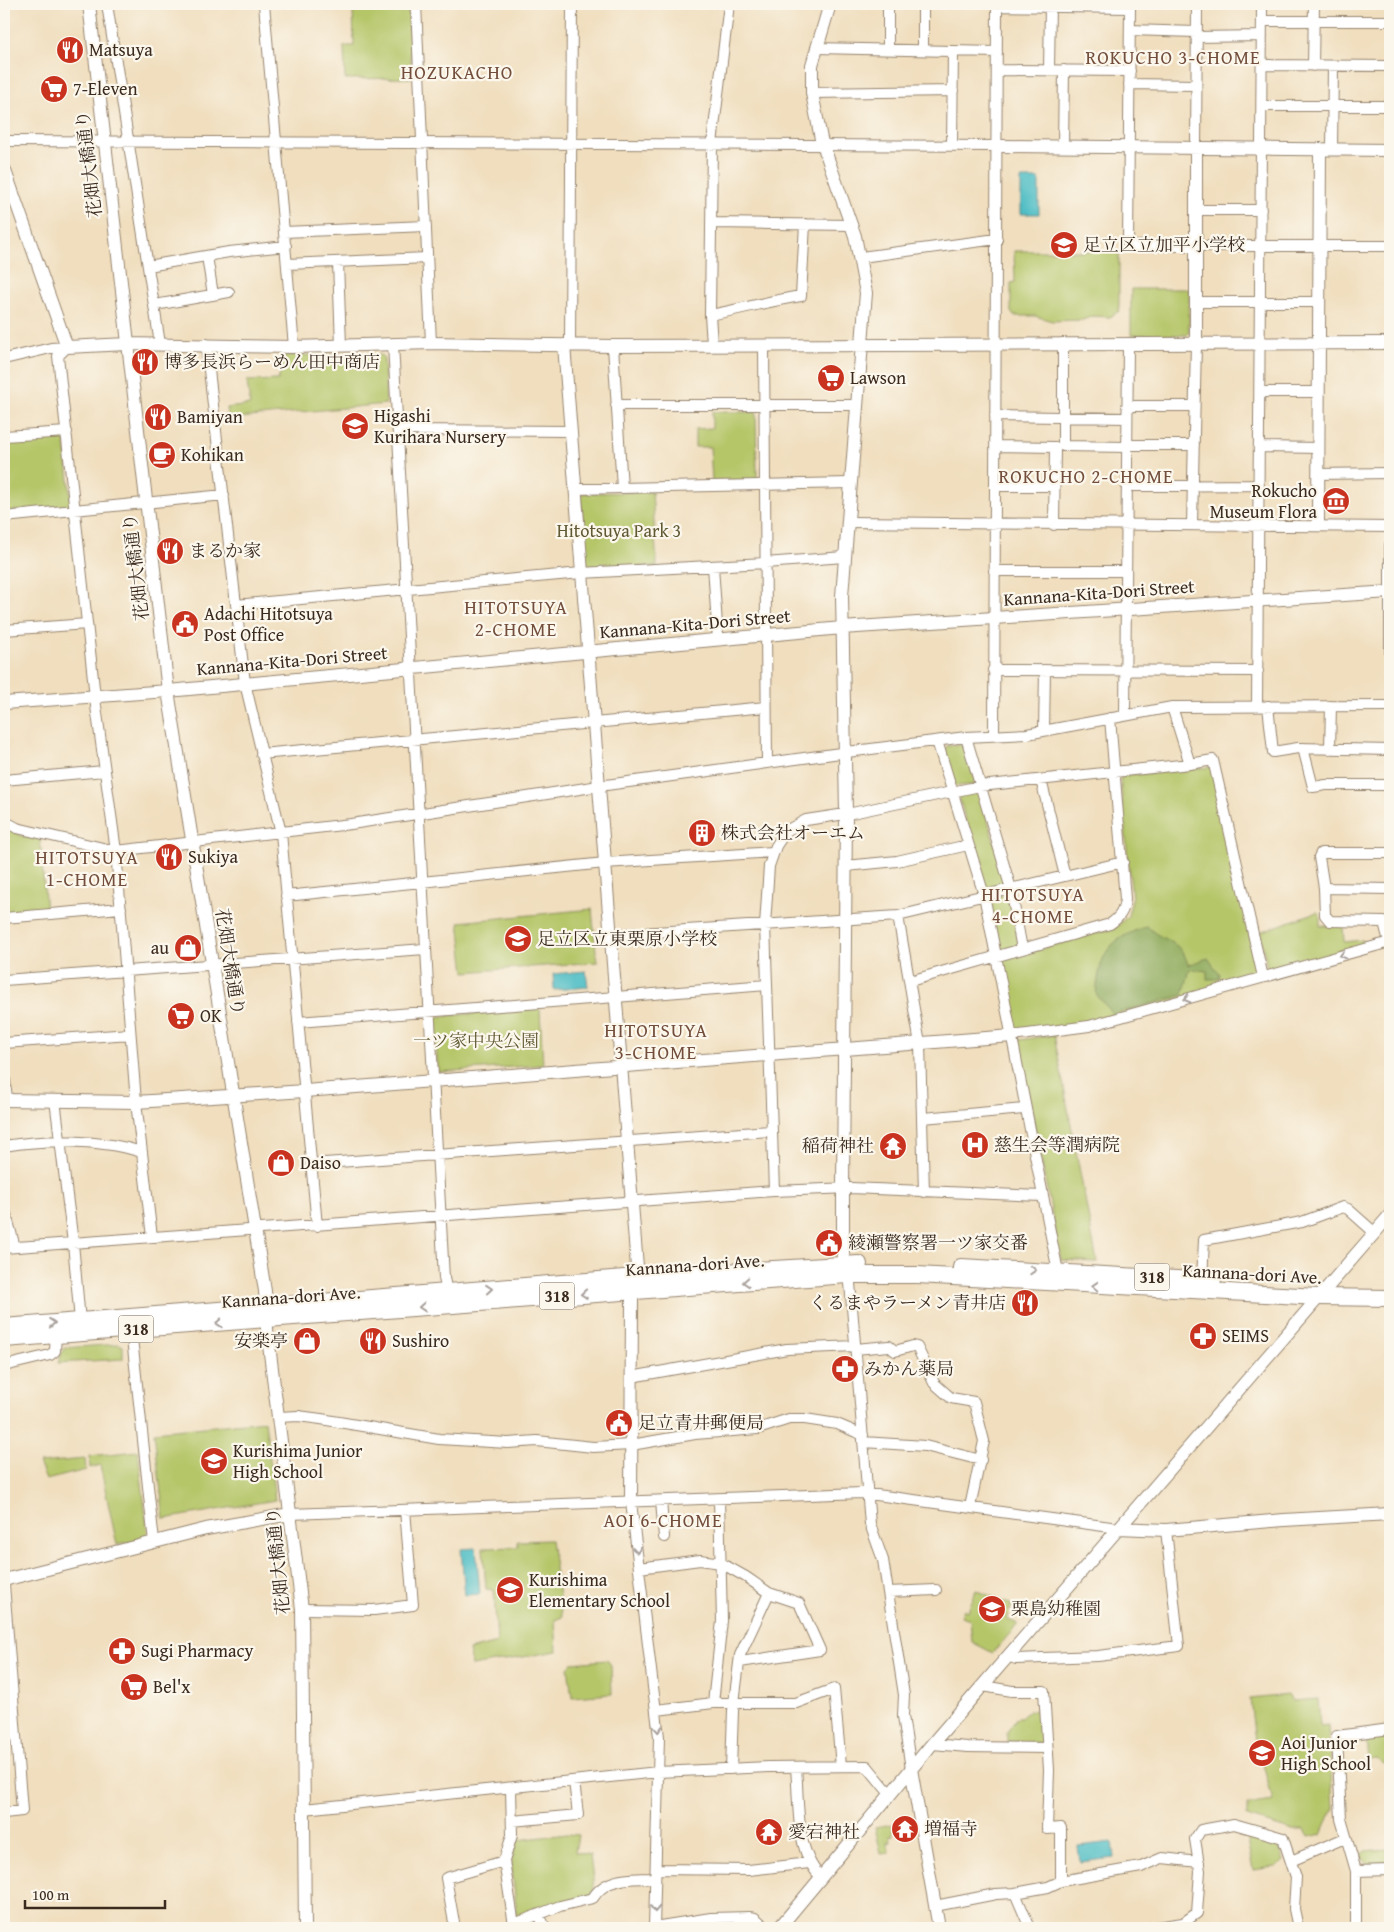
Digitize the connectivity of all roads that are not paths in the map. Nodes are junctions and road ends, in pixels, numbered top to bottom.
1 (88, 4) edge
2 (107, 4) edge
3 (264, 4) edge
4 (416, 4) edge
5 (572, 4) edge
6 (729, 4) edge
7 (830, 4) edge
8 (888, 4) edge
9 (923, 4) edge
10 (1197, 4) edge
11 (1262, 4) edge
12 (1314, 4) edge
13 (997, 5) edge
14 (1050, 5) edge
15 (1130, 6) edge
16 (1262, 21) junction
17 (1313, 21) junction
18 (1390, 21) edge
19 (1130, 30) junction
20 (1196, 34) junction
21 (1262, 36) junction
22 (816, 48) junction
23 (888, 50) junction
24 (923, 50) junction
25 (953, 51) junction
26 (997, 52) junction
27 (1262, 65) junction
28 (1313, 66) junction
29 (1333, 66) junction
30 (1390, 66) edge
31 (997, 70) junction
32 (1049, 70) junction
33 (1064, 70) junction
34 (1130, 71) junction
35 (1130, 84) junction
36 (1196, 85) junction
37 (953, 91) junction
38 (812, 93) junction
39 (1262, 106) junction
40 (1332, 106) junction
41 (1390, 106) edge
42 (4, 141) edge
43 (104, 141) junction
44 (129, 142) junction
45 (276, 143) junction
46 (422, 144) junction
47 (571, 144) junction
48 (712, 144) junction
49 (824, 146) junction
50 (952, 146) junction
51 (998, 146) junction
52 (1063, 147) junction
53 (1129, 147) junction
54 (1196, 148) junction
55 (1262, 149) junction
56 (1326, 149) junction
57 (1390, 150) edge
58 (4, 168) edge
59 (1196, 210) junction
60 (1261, 210) junction
61 (712, 223) junction
62 (805, 224) junction
63 (852, 225) junction
64 (426, 226) junction
65 (284, 232) junction
66 (997, 239) junction
67 (286, 246) junction
68 (1196, 246) junction
69 (1261, 246) junction
70 (1318, 246) junction
71 (1390, 246) edge
72 (207, 256) junction
73 (861, 257) junction
74 (427, 258) junction
75 (338, 262) junction
76 (288, 264) junction
77 (148, 266) junction
78 (229, 292) dead end
79 (213, 295) junction
80 (1196, 302) junction
81 (1261, 302) junction
82 (1319, 302) junction
83 (154, 305) junction
84 (710, 315) junction
85 (1063, 343) junction
86 (1128, 343) junction
87 (1196, 343) junction
88 (1260, 343) junction
89 (1319, 343) junction
90 (1390, 343) edge
91 (128, 344) junction
92 (160, 344) junction
93 (206, 344) junction
94 (393, 344) junction
95 (431, 344) junction
96 (712, 344) junction
97 (996, 344) junction
98 (567, 345) junction
99 (764, 345) junction
100 (863, 345) junction
101 (341, 346) junction
102 (613, 346) junction
103 (67, 347) junction
104 (294, 347) junction
105 (4, 359) edge
106 (1260, 392) junction
107 (1319, 392) junction
108 (616, 405) junction
109 (764, 405) junction
110 (858, 405) junction
111 (1127, 406) junction
112 (1194, 406) junction
113 (995, 416) junction
114 (1063, 417) junction
115 (1127, 418) junction
116 (398, 430) junction
117 (569, 431) junction
118 (67, 432) junction
119 (4, 436) edge
120 (1194, 445) junction
121 (995, 446) junction
122 (1059, 446) junction
123 (1127, 446) junction
124 (1259, 447) junction
125 (1318, 448) junction
126 (1390, 473) edge
127 (1318, 474) junction
128 (764, 484) junction
129 (850, 484) junction
130 (1259, 485) junction
131 (995, 486) junction
132 (1054, 486) junction
133 (1126, 486) junction
134 (1193, 486) junction
135 (622, 488) junction
136 (575, 489) junction
137 (224, 495) junction
138 (146, 502) junction
139 (75, 510) junction
140 (4, 517) edge
141 (847, 522) junction
142 (995, 524) junction
143 (1318, 524) junction
144 (1054, 525) junction
145 (1192, 525) junction
146 (1259, 525) junction
147 (1126, 526) junction
148 (1390, 527) edge
149 (1390, 545) edge
150 (844, 557) junction
151 (765, 564) junction
152 (713, 566) junction
153 (994, 571) junction
154 (1126, 571) junction
155 (581, 573) junction
156 (406, 589) junction
157 (1390, 592) edge
158 (1258, 600) junction
159 (236, 605) junction
160 (1126, 609) junction
161 (994, 618) junction
162 (87, 624) junction
163 (842, 628) junction
164 (4, 630) edge
165 (765, 635) junction
166 (718, 640) junction
167 (588, 652) junction
168 (1390, 662) edge
169 (410, 668) junction
170 (1125, 669) junction
171 (994, 670) junction
172 (1045, 670) junction
173 (1258, 671) junction
174 (244, 683) junction
175 (168, 691) junction
176 (95, 696) junction
177 (4, 702) edge
178 (766, 706) junction
179 (1172, 706) junction
180 (1263, 706) junction
181 (1331, 706) junction
182 (1390, 706) edge
183 (1125, 715) junction
184 (1110, 718) junction
185 (594, 723) junction
186 (1044, 731) junction
187 (994, 736) junction
188 (966, 738) junction
189 (414, 740) junction
190 (937, 740) junction
191 (1303, 748) junction
192 (1330, 749) junction
193 (1390, 750) edge
194 (845, 752) junction
195 (261, 754) junction
196 (767, 763) junction
197 (1190, 764) junction
198 (104, 771) junction
199 (1114, 773) junction
200 (4, 780) edge
201 (1041, 780) junction
202 (599, 786) junction
203 (980, 786) junction
204 (1390, 786) edge
205 (952, 791) junction
206 (846, 813) junction
207 (418, 814) junction
208 (4, 821) edge
209 (280, 833) junction
210 (192, 843) junction
211 (968, 845) junction
212 (116, 851) junction
213 (773, 852) junction
214 (1390, 853) edge
215 (1123, 862) junction
216 (605, 863) junction
217 (846, 866) junction
218 (1065, 876) junction
219 (421, 882) junction
220 (1324, 888) junction
221 (1011, 889) junction
222 (1390, 889) edge
223 (984, 895) junction
224 (286, 896) junction
225 (121, 908) junction
226 (898, 916) junction
227 (4, 918) edge
228 (845, 920) junction
229 (765, 925) junction
230 (610, 935) junction
231 (1390, 942) edge
232 (425, 949) junction
233 (1022, 950) junction
234 (996, 957) junction
235 (292, 958) junction
236 (212, 964) junction
237 (126, 971) junction
238 (1263, 977) junction
239 (4, 980) edge
240 (910, 981) junction
241 (767, 985) junction
242 (616, 998) junction
243 (428, 1012) junction
244 (298, 1022) junction
245 (130, 1034) junction
246 (1012, 1036) junction
247 (4, 1043) edge
248 (920, 1044) junction
249 (844, 1050) junction
250 (768, 1055) junction
251 (621, 1066) junction
252 (4, 1069) edge
253 (432, 1080) junction
254 (305, 1091) junction
255 (234, 1095) junction
256 (5, 1100) edge
257 (54, 1100) junction
258 (136, 1102) junction
259 (1024, 1109) junction
260 (923, 1118) junction
261 (770, 1131) junction
262 (627, 1142) junction
263 (60, 1143) junction
264 (4, 1146) edge
265 (142, 1152) junction
266 (436, 1155) junction
267 (311, 1164) junction
268 (843, 1188) junction
269 (774, 1191) junction
270 (924, 1192) junction
271 (1042, 1196) junction
272 (632, 1203) junction
273 (4, 1207) edge
274 (1390, 1214) edge
275 (440, 1216) junction
276 (317, 1226) junction
277 (256, 1229) junction
278 (1375, 1233) junction
279 (152, 1238) junction
280 (73, 1243) junction
281 (15, 1247) junction
282 (4, 1248) edge
283 (846, 1269) junction
284 (1058, 1272) junction
285 (1202, 1280) junction
286 (635, 1283) junction
287 (1390, 1287) edge
288 (447, 1292) junction
289 (1324, 1292) junction
290 (1390, 1298) edge
291 (267, 1313) junction
292 (80, 1321) junction
293 (4, 1327) edge
294 (130, 1329) junction
295 (56, 1335) junction
296 (4, 1339) edge
297 (855, 1347) junction
298 (4, 1366) edge
299 (631, 1377) junction
300 (279, 1417) junction
301 (863, 1439) junction
302 (631, 1444) junction
303 (981, 1460) junction
304 (868, 1494) junction
305 (719, 1499) junction
306 (661, 1501) junction
307 (631, 1502) junction
308 (970, 1507) junction
309 (405, 1510) junction
310 (290, 1514) junction
311 (1390, 1514) edge
312 (1118, 1528) junction
313 (1166, 1530) junction
314 (664, 1537) dead end
315 (154, 1542) junction
316 (721, 1563) junction
317 (639, 1568) junction
318 (4, 1580) edge
319 (4, 1584) edge
320 (936, 1590) dead end
321 (888, 1592) junction
322 (769, 1594) junction
323 (302, 1609) junction
324 (1008, 1656) junction
325 (740, 1662) junction
326 (982, 1686) junction
327 (713, 1703) junction
328 (734, 1703) junction
329 (657, 1710) junction
330 (1390, 1729) edge
331 (932, 1744) junction
332 (1047, 1748) junction
333 (841, 1766) junction
334 (796, 1767) junction
335 (731, 1769) junction
336 (911, 1769) junction
337 (658, 1772) junction
338 (574, 1782) junction
339 (511, 1788) junction
340 (890, 1794) junction
341 (304, 1809) junction
342 (4, 1813) edge
343 (512, 1821) junction
344 (1345, 1838) junction
345 (504, 1861) junction
346 (1291, 1861) junction
347 (1198, 1862) junction
348 (809, 1863) junction
349 (1390, 1870) edge
350 (1356, 1872) junction
351 (656, 1874) junction
352 (821, 1877) junction
353 (1061, 1881) junction
354 (1015, 1893) junction
355 (935, 1906) junction
356 (540, 1916) junction
357 (509, 1927) edge
358 (305, 1928) edge
359 (454, 1928) edge
360 (545, 1928) edge
361 (654, 1928) edge
362 (767, 1928) edge
363 (778, 1928) edge
364 (939, 1928) edge
365 (1030, 1928) edge
366 (1149, 1928) edge
367 (1298, 1928) edge
368 (1356, 1928) edge

1 - 43 street, 花畑大橋通り
2 - 44 street
3 - 45 street
4 - 46 street
5 - 47 street
6 - 48 street
7 - 22 street
8 - 23 street
9 - 24 street
10 - 20 street
11 - 16 street
12 - 17 street
13 - 14 street
13 - 26 street
14 - 15 street
14 - 32 street
15 - 19 street
16 - 17 street
16 - 21 street
17 - 18 street
17 - 28 street
19 - 20 street
19 - 34 street
20 - 21 street
20 - 36 street
21 - 27 street
22 - 23 street
22 - 38 street
23 - 24 street
24 - 25 street
25 - 26 street
25 - 37 street
26 - 31 street
27 - 28 street
27 - 39 street
28 - 29 street
29 - 30 street
29 - 40 street
31 - 32 street
31 - 51 street
32 - 33 street
33 - 34 street
33 - 52 street
34 - 35 street
35 - 36 street
35 - 53 street
36 - 54 street
37 - 38 street
37 - 50 street
38 - 49 street
39 - 40 street
39 - 55 street
40 - 41 street
40 - 56 street
42 - 43 street
43 - 44 street
43 - 91 street, 花畑大橋通り
44 - 45 street
44 - 77 street
45 - 46 street
45 - 65 street
46 - 47 street
46 - 64 street
47 - 48 street
47 - 98 street
48 - 49 street
48 - 61 street
49 - 50 street
49 - 63 street
50 - 51 street
51 - 52 street
51 - 66 street
52 - 53 street
53 - 54 street
53 - 68 street
54 - 55 street
54 - 59 street
55 - 56 street
55 - 60 street
56 - 57 street
56 - 70 street
58 - 103 street
59 - 60 street
59 - 68 street
60 - 69 street
61 - 62 street
61 - 84 street
62 - 63 street
62 - 84 street
63 - 73 street
64 - 65 street
64 - 74 street
65 - 67 street
66 - 73 street
66 - 97 street
67 - 72 street
67 - 76 street
68 - 69 street
68 - 80 street
69 - 70 street
69 - 81 street
70 - 71 street
70 - 82 street
72 - 77 street
72 - 79 street
73 - 100 street
74 - 75 street
74 - 95 street
75 - 76 street
75 - 101 street
76 - 104 street
77 - 83 street
78 - 79 street
79 - 83 street
80 - 81 street
80 - 87 street
81 - 82 street
81 - 88 street
82 - 89 street
83 - 92 street
84 - 96 street
85 - 86 street
85 - 97 street
85 - 114 street
86 - 87 street
86 - 111 street
87 - 88 street
87 - 112 street
88 - 89 street
88 - 106 street
89 - 90 street
89 - 107 street
91 - 92 street
91 - 103 street
91 - 138 street, 花畑大橋通り
92 - 93 street
93 - 104 street
93 - 137 street
94 - 95 street
94 - 101 street
94 - 116 street
95 - 98 street
96 - 99 street
96 - 102 street
97 - 100 street
97 - 113 street
98 - 102 street
98 - 117 street
99 - 100 street
99 - 109 street
100 - 110 street
101 - 104 street
102 - 108 street
103 - 105 street
103 - 118 street
106 - 107 street
106 - 124 street
107 - 125 street
108 - 109 street
108 - 135 street
109 - 110 street
109 - 128 street
110 - 129 street
111 - 112 street
111 - 115 street
112 - 120 street
113 - 114 street
113 - 121 street
114 - 115 street
114 - 122 street
115 - 123 street
116 - 117 street
116 - 156 street
117 - 136 street
118 - 119 street
118 - 139 street
120 - 123 street
120 - 134 street
121 - 122 street
121 - 131 street
122 - 123 street
122 - 132 street
123 - 133 street
124 - 125 street
124 - 130 street
125 - 127 street
126 - 127 street
127 - 143 street
128 - 129 street
128 - 135 street
128 - 151 street
129 - 141 street
130 - 134 street
130 - 146 street
131 - 132 street
131 - 142 street
132 - 144 street
133 - 134 street
133 - 147 street
134 - 145 street
135 - 136 street
136 - 155 street
137 - 138 street
137 - 159 street
138 - 139 street
138 - 175 street, 花畑大橋通り
139 - 140 street
139 - 162 street
141 - 142 street
141 - 150 street
142 - 144 street
142 - 153 street
143 - 146 street
143 - 148 street
144 - 147 street
145 - 146 street
145 - 147 street
146 - 158 street
147 - 154 street
149 - 157 street
150 - 151 street
150 - 163 street
151 - 152 street
151 - 165 street
152 - 155 street
152 - 166 street
153 - 154 street
153 - 161 street
154 - 160 street
155 - 156 street
155 - 167 street
156 - 159 street
156 - 169 street
157 - 158 street, Kannana-Kita-Dori Street
157 - 168 street
158 - 160 street, Kannana-Kita-Dori Street
158 - 173 street
159 - 174 street
160 - 161 street, Kannana-Kita-Dori Street
160 - 170 street
161 - 163 street, Kannana-Kita-Dori Street
161 - 171 street
162 - 164 street
162 - 176 street
163 - 165 street, Kannana-Kita-Dori Street
163 - 194 street
165 - 166 street, Kannana-Kita-Dori Street
165 - 178 street
166 - 167 street, Kannana-Kita-Dori Street
167 - 169 street, Kannana-Kita-Dori Street
167 - 185 street
169 - 174 street, Kannana-Kita-Dori Street
169 - 189 street
170 - 172 street
170 - 173 street
170 - 183 street
171 - 172 street
171 - 187 street
172 - 186 street
173 - 180 street
174 - 175 street, Kannana-Kita-Dori Street
174 - 195 street
175 - 176 street, Kannana-Kita-Dori Street
175 - 210 street, 花畑大橋通り
176 - 177 street, Kannana-Kita-Dori Street
176 - 198 street
178 - 185 street
178 - 196 street
179 - 180 street
179 - 183 street
179 - 197 street
180 - 181 street
180 - 191 street
181 - 182 street
181 - 192 street
183 - 184 street
184 - 186 street
184 - 199 street
185 - 189 street
185 - 202 street
186 - 187 street
187 - 188 street
188 - 190 street
188 - 203 street
189 - 195 street
189 - 207 street
190 - 194 street
190 - 205 street
191 - 192 street
191 - 204 street
192 - 193 street
194 - 196 street
194 - 206 street
195 - 209 street
196 - 202 street
197 - 199 street
197 - 238 street
198 - 200 street
198 - 212 street
199 - 201 street
199 - 215 street
201 - 203 street
201 - 218 street
202 - 207 street
202 - 216 street
203 - 205 street
203 - 221 street
205 - 206 street
205 - 211 street
206 - 213 street
206 - 217 street
207 - 209 street
207 - 219 street
208 - 212 street
209 - 210 street
209 - 224 street
210 - 212 street
210 - 236 street, 花畑大橋通り
211 - 217 street
211 - 223 street
212 - 225 street
213 - 216 street
213 - 229 street
214 - 220 street
215 - 218 street
215 - 233 street
216 - 219 street
216 - 230 street
217 - 228 street
218 - 221 street
219 - 224 street
219 - 232 street
220 - 222 street
220 - 231 street
221 - 223 street
221 - 233 street
223 - 226 street
223 - 234 street
224 - 235 street
225 - 227 street
225 - 237 street
226 - 228 street
226 - 240 street
228 - 229 street
228 - 249 street
229 - 230 street
229 - 241 street
230 - 242 street
231 -> 238 street
232 - 235 street
232 - 243 street
233 - 234 street
234 - 240 street
234 - 246 street
235 - 236 street
235 - 244 street
236 - 237 street
236 - 255 street, 花畑大橋通り
237 - 239 street
237 - 245 street
238 -> 246 street
240 - 248 street
241 - 242 street
241 - 250 street
242 - 243 street
242 - 251 street
243 - 244 street
243 - 253 street
244 - 254 street
245 - 247 street
245 - 258 street
246 - 248 street
246 - 259 street
248 - 249 street
248 - 260 street
249 - 250 street
249 - 268 street
250 - 251 street
250 - 261 street
251 - 253 street
251 - 262 street
252 - 256 street
253 - 254 street
253 - 266 street
254 - 255 street
254 - 267 street
255 - 258 street
255 - 277 street, 花畑大橋通り
256 - 257 street
257 - 258 street
257 - 263 street
258 - 265 street
259 - 260 street
259 - 271 street
260 - 270 street
261 - 262 street
261 - 269 street
262 - 266 street
262 - 272 street
263 - 264 street
263 - 265 street
263 - 280 street
265 - 279 street
266 - 267 street
266 - 275 street
267 - 276 street
268 - 269 street
268 - 270 street
268 - 283 street
269 - 272 street
270 - 271 street
271 - 284 street
272 - 275 street
272 - 286 street
273 - 281 street
274 - 278 street
275 - 276 street
275 - 288 street
276 - 277 street
277 - 279 street
277 - 291 street, 花畑大橋通り
278 - 285 street
278 - 289 street
279 - 280 street
280 - 281 street
280 - 292 street
281 - 282 street
283 -> 284 main road, Kannana-dori Ave. / 318
283 - 286 main road, Kannana-dori Ave. / 318
289 -> 283 main road, Kannana-dori Ave. / 318
283 - 297 street
284 - 285 main road, Kannana-dori Ave. / 318
285 - 289 main road, Kannana-dori Ave. / 318
288 -> 286 main road, Kannana-dori Ave. / 318
286 -> 291 main road, Kannana-dori Ave. / 318
286 - 299 street
287 - 289 main road, Kannana-dori Ave. / 318
288 - 291 main road, Kannana-dori Ave. / 318
289 - 290 main road, Kannana-dori Ave. / 318
289 - 312 street
291 - 292 main road, Kannana-dori Ave. / 318
291 -> 294 main road, Kannana-dori Ave. / 318
291 - 300 street, 花畑大橋通り
293 -> 292 main road, Kannana-dori Ave. / 318
294 - 295 main road, Kannana-dori Ave. / 318
294 - 315 street
295 - 296 main road, Kannana-dori Ave. / 318
295 - 298 street
297 - 299 street
297 - 301 street
297 - 303 street
299 - 302 street
300 - 302 street
300 - 310 street, 花畑大橋通り
301 - 302 street
301 - 303 street
301 - 304 street
302 - 307 street
303 - 308 street
304 - 305 street
304 - 308 street
304 - 321 street
305 - 306 street
305 - 316 street
306 - 307 street
306 - 314 street
307 - 309 street
307 -> 317 street
308 - 312 street
309 - 310 street
309 - 323 street
310 - 315 street
310 - 323 street, 花畑大橋通り
311 - 313 street
312 - 313 street
312 - 324 street
313 - 324 street
315 - 318 street
316 - 317 street
316 - 322 street
316 - 327 street
317 - 329 street
319 - 342 street
320 - 321 street
321 - 336 street
322 - 325 street
322 - 325 street
323 - 341 street, 花畑大橋通り
324 - 326 street
325 - 328 street
326 - 331 street
326 - 332 street
327 - 328 street
327 - 329 street
328 - 333 street
328 - 335 street
329 -> 337 street
330 - 344 street
331 - 332 street
331 - 336 street
332 - 353 street
333 - 334 street
333 - 340 street
334 - 335 street
334 - 348 street
335 - 337 street
336 - 340 street
336 - 355 street
337 - 338 street
337 - 351 street
338 - 339 street
338 - 343 street
339 - 341 street
339 - 343 street
340 - 352 street
341 - 358 street, 花畑大橋通り
343 - 345 street
344 - 346 street
344 - 350 street
345 - 357 street
345 - 359 street
346 - 347 street
346 - 367 street
347 - 353 street
347 - 366 street
348 - 351 street
348 - 352 street
349 - 350 street
350 - 368 street
351 - 356 street
351 -> 361 street
352 - 363 street
353 - 354 street
354 - 355 street
354 - 365 street
355 - 364 street
356 - 357 street
356 - 360 street
361 - 362 street

